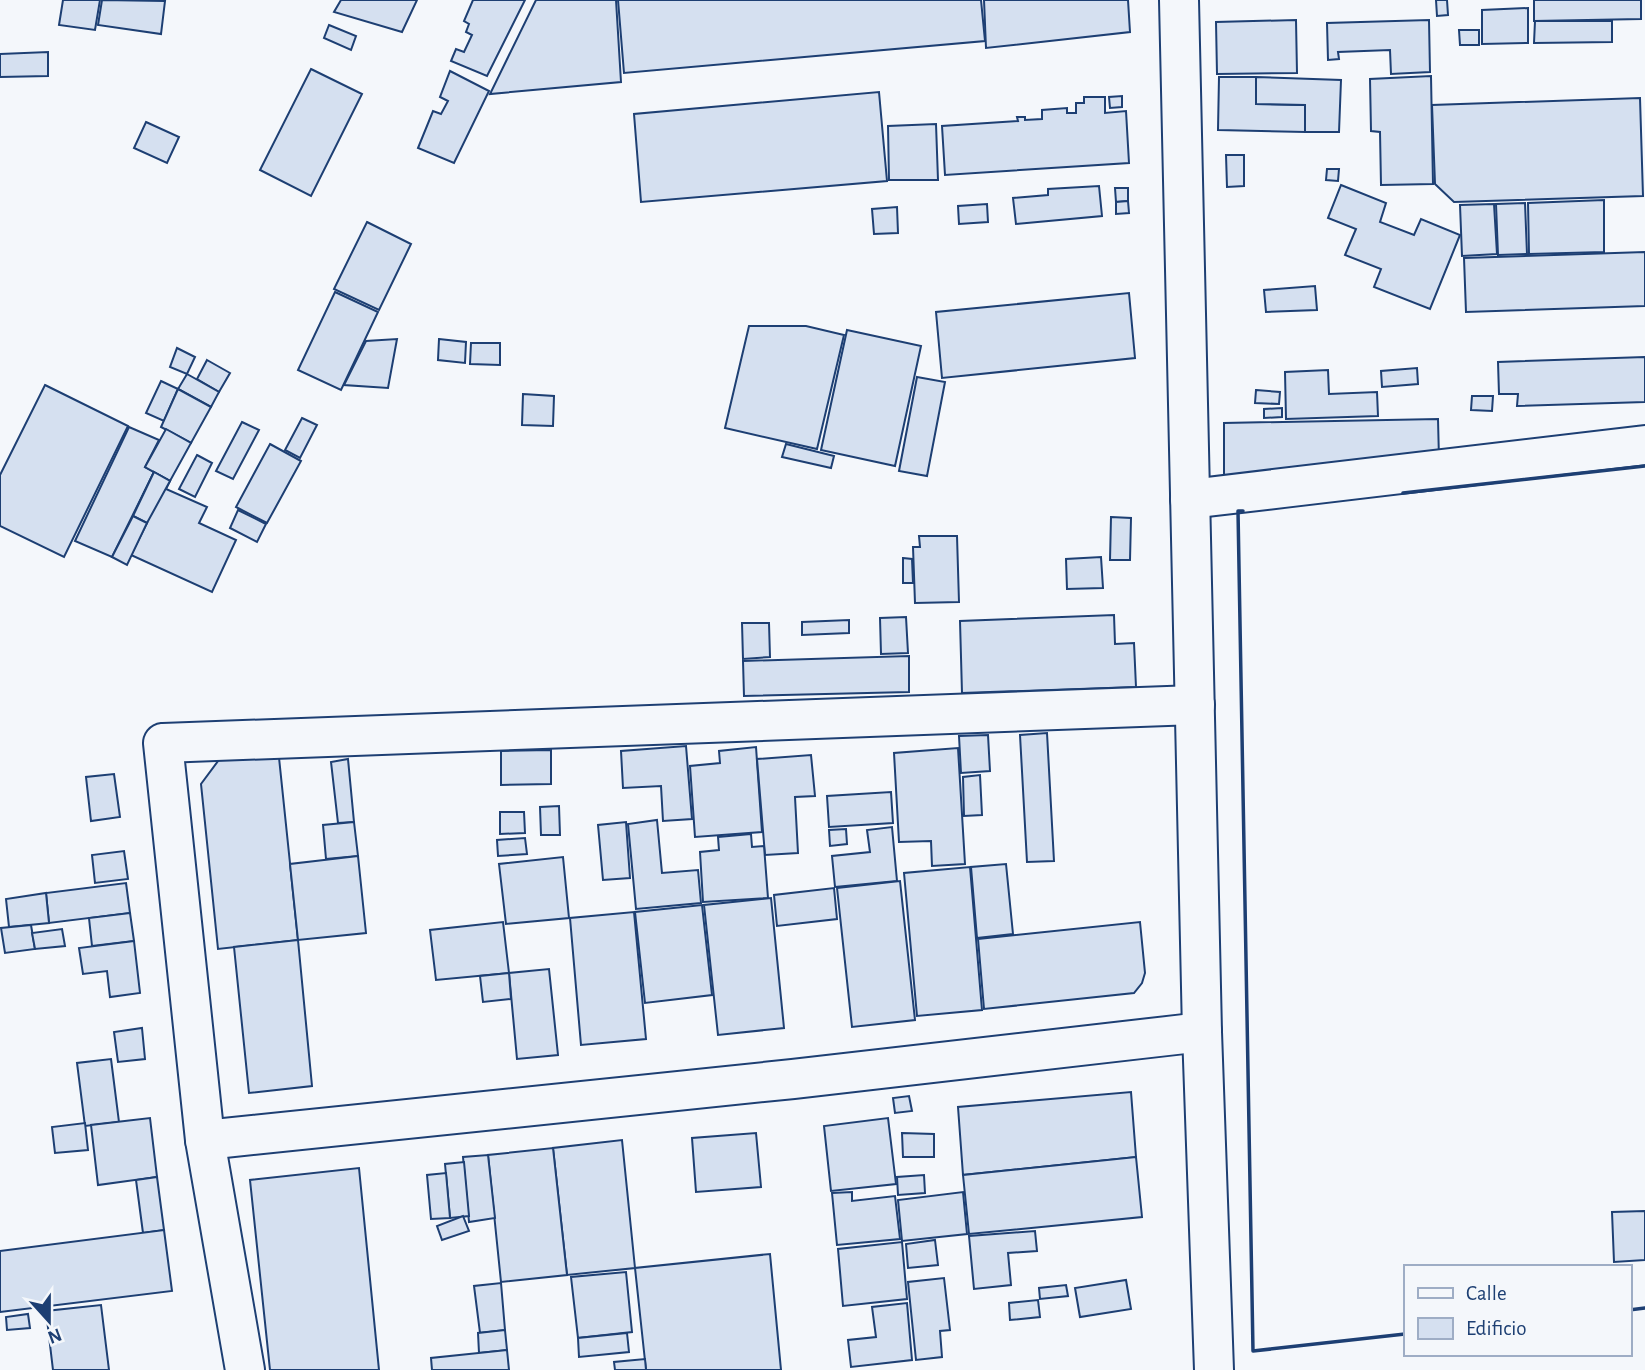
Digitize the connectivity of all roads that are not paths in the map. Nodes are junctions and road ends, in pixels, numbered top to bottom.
1 (1178, 0) edge
2 (1645, 445) edge
3 (1190, 499) junction
4 (1195, 705) junction
5 (1202, 1032) junction
6 (205, 1140) junction
7 (245, 1370) edge
8 (1214, 1370) edge

1 - 3 street
2 - 3 street
3 - 4 street
4 - 5 street
4 - 6 street
5 - 6 street
5 - 8 street
6 - 7 street

